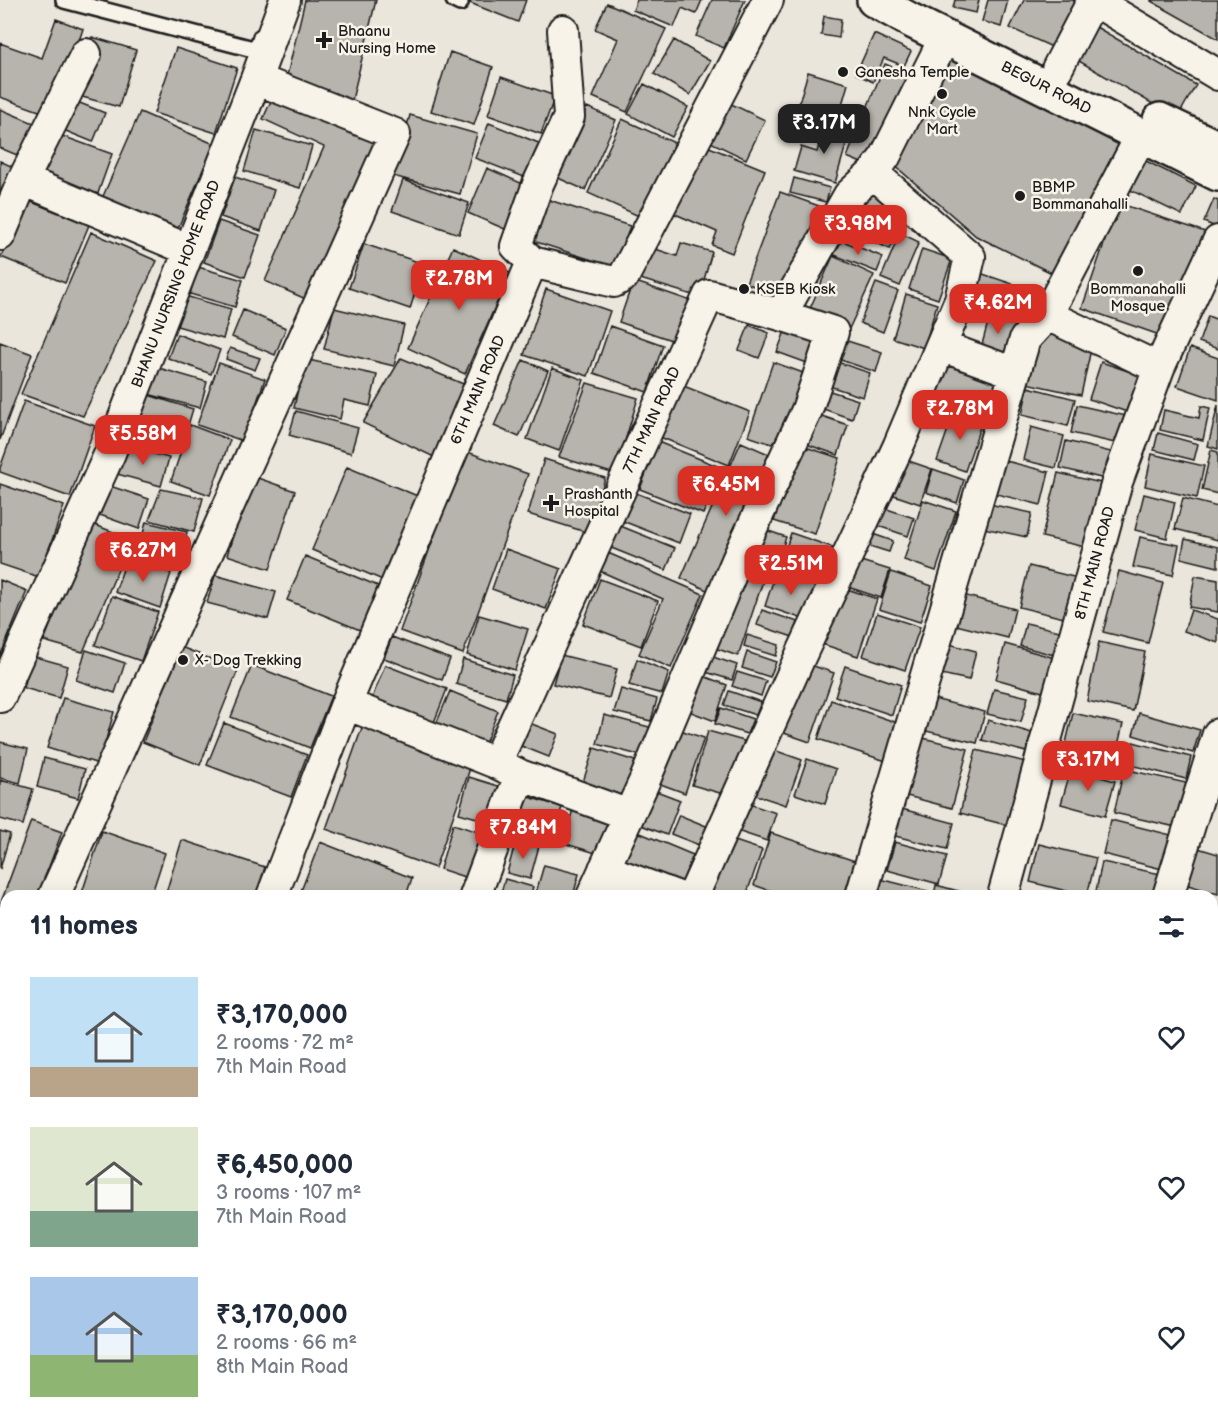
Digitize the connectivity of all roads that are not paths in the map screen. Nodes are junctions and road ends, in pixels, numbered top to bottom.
1 (64, 0) edge
2 (273, 0) edge
3 (285, 0) edge
4 (768, 0) edge
5 (874, 0) edge
6 (916, 0) edge
7 (1093, 0) edge
8 (563, 30) dead end
9 (945, 37) junction
10 (86, 54) dead end
11 (1057, 69) junction
12 (1218, 75) edge
13 (256, 79) junction
14 (1142, 136) junction
15 (1218, 148) edge
16 (873, 173) junction
17 (1218, 174) edge
18 (23, 180) junction
19 (0, 235) edge
20 (1217, 247) edge
21 (189, 250) junction
22 (532, 262) junction
23 (782, 315) junction
24 (1047, 315) junction
25 (940, 346) junction
26 (1159, 368) junction
27 (1015, 373) junction
28 (0, 697) edge
29 (346, 704) junction
30 (1218, 734) edge
31 (508, 769) junction
32 (629, 814) junction
33 (604, 869) junction
34 (57, 890) edge
35 (274, 890) edge
36 (477, 890) edge
37 (595, 890) edge
38 (660, 890) edge
39 (696, 890) edge
40 (863, 890) edge
41 (1005, 890) edge
42 (1170, 890) edge

1 - 2 lane
3 - 13 street, BHANU NURSING HOME ROAD
4 - 22 street
5 - 9 main road, BEGUR ROAD
6 - 11 main road, BEGUR ROAD
7 - 11 street
7 - 12 street
8 - 22 street
9 - 14 main road, BEGUR ROAD
9 - 16 street
10 - 18 street
11 - 15 main road, BEGUR ROAD
13 - 21 street, BHANU NURSING HOME ROAD
13 - 34 street
14 - 17 main road, BEGUR ROAD
14 - 24 street
16 - 23 street
16 - 25 street
18 - 19 street
18 - 21 street
20 - 26 street, 8TH MAIN ROAD
21 - 28 street, BHANU NURSING HOME ROAD
22 - 29 street, 6TH MAIN ROAD
23 - 31 street, 7TH MAIN ROAD
23 - 32 street
24 - 26 street
24 - 27 street
25 - 27 street
25 - 39 street
26 - 41 street, 8TH MAIN ROAD
27 - 40 street
29 - 31 street
29 - 35 street, 6TH MAIN ROAD
30 - 42 street
31 - 32 street
31 - 36 street
32 - 33 street
33 - 37 street
33 - 38 street

